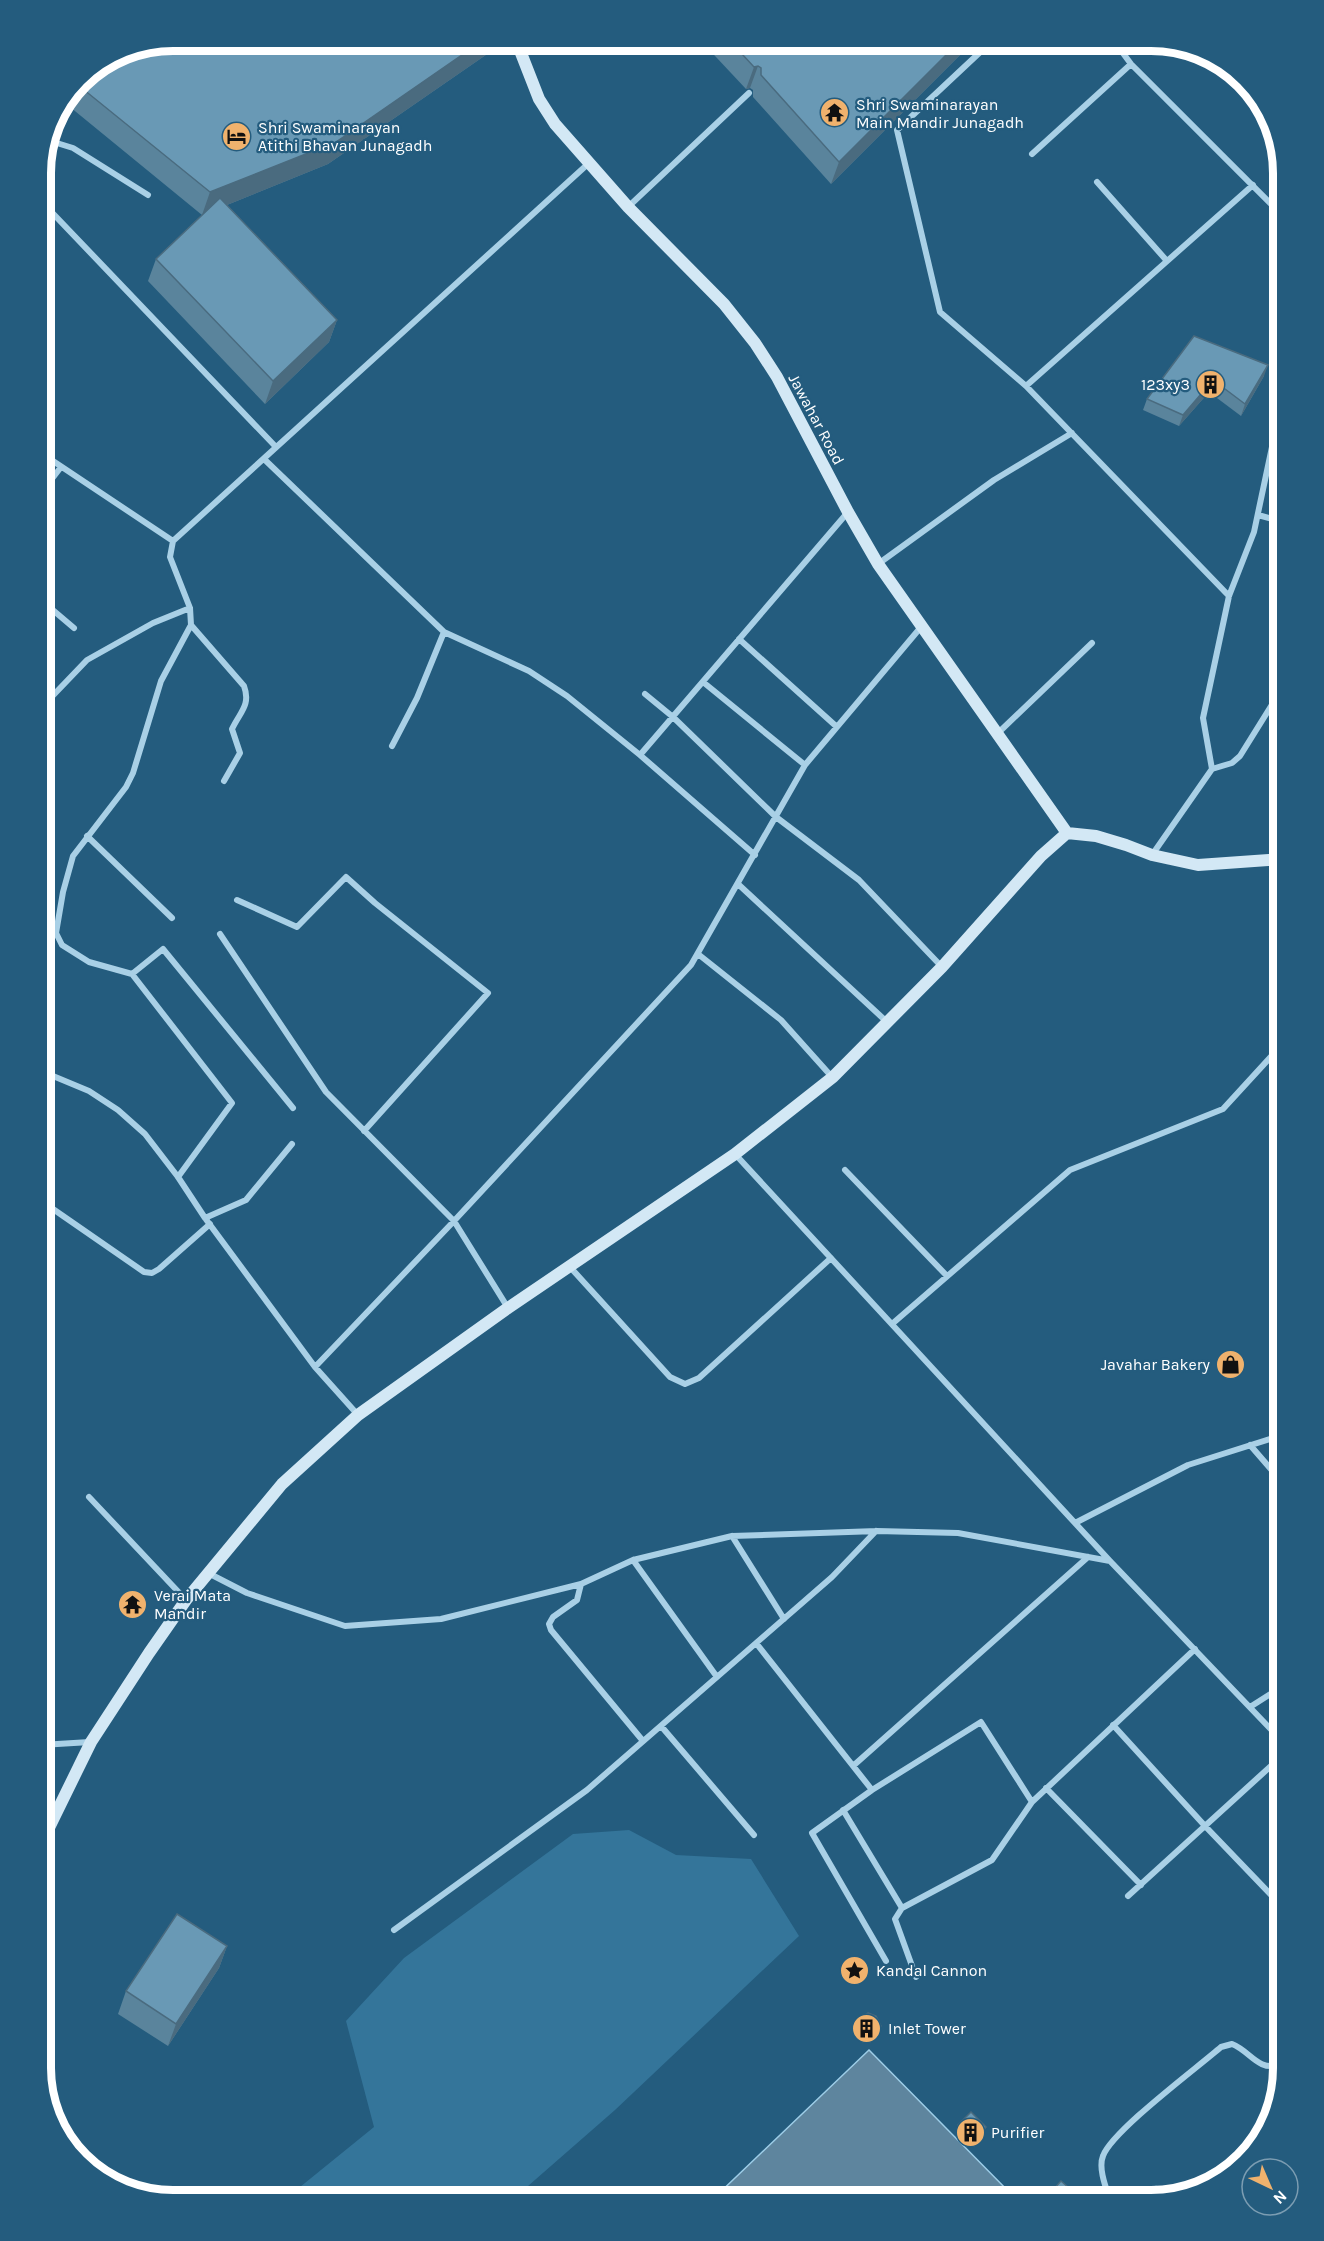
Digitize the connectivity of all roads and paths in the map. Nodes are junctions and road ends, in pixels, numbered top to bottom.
1 (521, 51) edge
2 (981, 51) edge
3 (1122, 51) edge
4 (1131, 63) junction
5 (749, 93) dead end
6 (55, 143) edge
7 (1032, 154) dead end
8 (589, 163) junction
9 (1097, 183) dead end
10 (1253, 185) junction
11 (148, 195) dead end
12 (1273, 205) edge
13 (628, 207) junction
14 (51, 211) edge
15 (1167, 261) junction
16 (1026, 386) junction
17 (1072, 433) junction
18 (1273, 446) edge
19 (276, 447) junction
20 (264, 459) junction
21 (51, 460) edge
22 (61, 467) junction
23 (51, 480) edge
24 (848, 512) junction
25 (1258, 515) junction
26 (1273, 519) edge
27 (173, 541) junction
28 (878, 564) junction
29 (1229, 596) junction
30 (51, 608) edge
31 (190, 609) junction
32 (191, 625) junction
33 (921, 627) junction
34 (74, 628) dead end
35 (444, 632) junction
36 (739, 639) junction
37 (1092, 643) dead end
38 (703, 682) junction
39 (645, 694) dead end
40 (51, 698) edge
41 (1273, 704) edge
42 (673, 717) junction
43 (837, 727) junction
44 (997, 734) junction
45 (392, 746) dead end
46 (640, 755) junction
47 (805, 765) junction
48 (1212, 769) junction
49 (224, 782) dead end
50 (776, 817) junction
51 (1067, 833) junction
52 (87, 837) junction
53 (755, 855) junction
54 (1152, 855) junction
55 (1273, 861) edge
56 (738, 884) junction
57 (237, 900) dead end
58 (172, 918) dead end
59 (220, 934) dead end
60 (698, 954) junction
61 (942, 966) junction
62 (132, 974) junction
63 (888, 1023) junction
64 (1273, 1054) edge
65 (51, 1075) edge
66 (833, 1077) junction
67 (294, 1108) dead end
68 (364, 1131) junction
69 (292, 1144) dead end
70 (735, 1154) junction
71 (845, 1170) dead end
72 (178, 1177) junction
73 (53, 1209) dead end
74 (207, 1221) junction
75 (454, 1221) junction
76 (831, 1258) junction
77 (570, 1266) junction
78 (947, 1276) junction
79 (508, 1308) junction
80 (892, 1324) junction
81 (315, 1367) junction
82 (358, 1415) junction
83 (1273, 1438) edge
84 (1250, 1445) junction
85 (1273, 1471) edge
86 (89, 1497) dead end
87 (1075, 1523) junction
88 (877, 1531) junction
89 (732, 1536) junction
90 (1088, 1557) junction
91 (633, 1560) junction
92 (1110, 1561) junction
93 (210, 1574) junction
94 (581, 1584) junction
95 (186, 1600) junction
96 (784, 1619) junction
97 (756, 1643) junction
98 (1195, 1649) junction
99 (717, 1677) junction
100 (1273, 1693) edge
101 (1250, 1707) junction
102 (1113, 1725) junction
103 (661, 1726) junction
104 (1273, 1731) edge
105 (643, 1741) junction
106 (91, 1742) junction
107 (51, 1744) edge
108 (1273, 1765) edge
109 (853, 1766) junction
110 (1046, 1788) junction
111 (872, 1790) junction
112 (1032, 1802) junction
113 (843, 1810) junction
114 (51, 1822) edge
115 (1204, 1826) junction
116 (754, 1835) dead end
117 (1141, 1884) junction
118 (1128, 1896) dead end
119 (1273, 1898) dead end
120 (902, 1908) junction
121 (394, 1930) dead end
122 (886, 1961) dead end
123 (916, 1977) dead end
124 (1273, 2067) edge
125 (1106, 2190) edge

1 - 8 street, Jawahar Road
2 - 16 street
3 - 4 street
4 - 7 street
4 - 10 street
5 - 13 street
6 - 11 street
8 - 13 street, Jawahar Road
8 - 19 street
9 - 15 street
10 - 12 street
10 - 15 street
13 - 24 street, Jawahar Road
14 - 19 street
15 - 16 street
16 - 17 street
17 - 28 street
17 - 29 street
18 - 25 street
19 - 20 street
20 - 27 street
20 - 35 street
21 - 22 street
22 - 23 street
22 - 27 street
24 - 28 street, Jawahar Road
24 - 36 street
25 - 26 street
25 - 29 street
27 - 31 street
28 - 33 street, Jawahar Road
29 - 48 street
30 - 34 street
31 - 32 street
31 - 40 street
32 - 49 street
32 - 52 street
33 - 43 street
33 - 44 street, Jawahar Road
35 - 45 street
35 - 46 street
36 - 38 street
36 - 43 street
37 - 44 street
38 - 42 street
38 - 47 street
39 - 42 street
41 - 48 street
42 - 46 street
42 - 50 street
43 - 47 street
44 - 51 street, Jawahar Road
46 - 53 street
47 - 50 street
48 - 54 street
50 - 53 street
50 - 61 street
51 - 54 street
51 - 61 street
52 - 58 street
52 - 62 street
53 - 56 street
54 - 55 street
56 - 60 street
56 - 63 street
57 - 68 street
59 - 68 street
60 - 66 street
60 - 75 street
61 - 63 street
62 - 67 street
62 - 72 street
63 - 66 street
64 - 78 street
65 - 72 street
66 - 70 street
68 - 75 street
69 - 74 street
70 - 76 street
70 - 77 street
71 - 78 street
72 - 74 street
73 - 74 street
74 - 81 street
75 - 79 street
75 - 81 street
76 - 77 street
76 - 80 street
77 - 79 street
78 - 80 street
79 - 82 street
80 - 87 street
81 - 82 street
82 - 93 street
83 - 84 street
84 - 85 street
84 - 87 street
86 - 95 street
87 - 92 street
88 - 89 street
88 - 90 street
88 - 96 street
89 - 91 street
89 - 96 street
90 - 92 street
90 - 109 street
91 - 94 street
91 - 99 street
92 - 98 street
93 - 94 street
93 - 95 street
94 - 105 street
95 - 106 street
96 - 97 street
97 - 99 street
97 - 109 street
98 - 101 street
98 - 102 street
99 - 103 street
100 - 101 street
101 - 104 street
102 - 110 street
102 - 115 street
103 - 105 street
103 - 116 street
105 - 121 street
106 - 107 street
106 - 114 street
108 - 115 street
109 - 111 street
110 - 112 street
110 - 117 street
111 - 112 street
111 - 113 street
112 - 120 street
113 - 120 street
113 - 122 street
115 - 117 street
115 - 119 street
117 - 118 street
120 - 123 street
124 - 125 street

